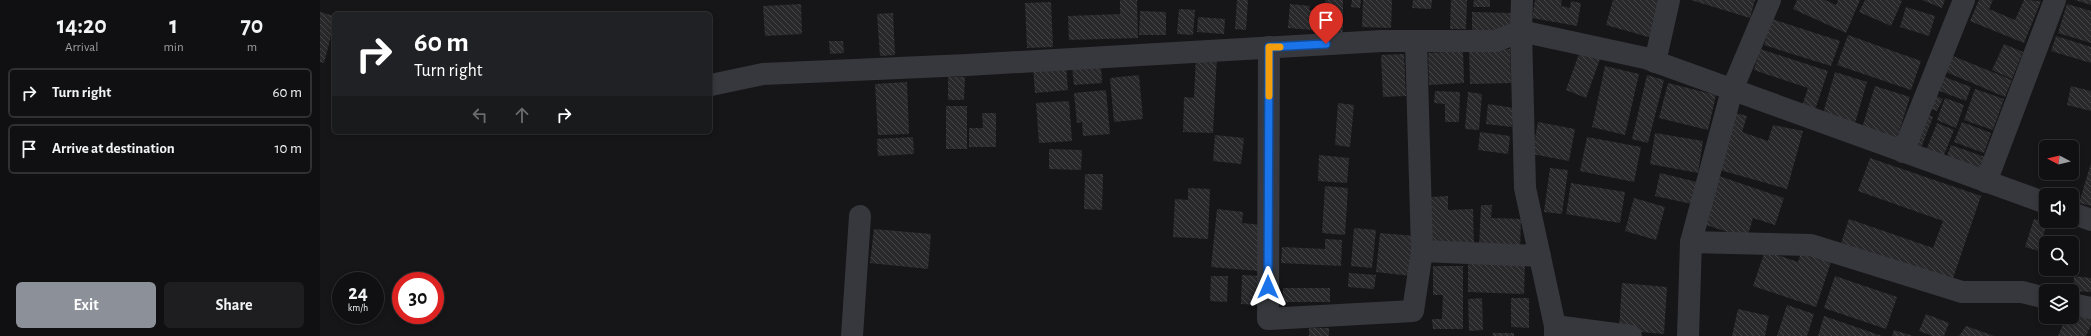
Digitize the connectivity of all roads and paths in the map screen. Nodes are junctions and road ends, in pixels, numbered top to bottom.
1 (1522, 0) edge
2 (1669, 0) edge
3 (1770, 0) edge
4 (1964, 0) edge
5 (2055, 0) edge
6 (1522, 31) junction
7 (1416, 41) junction
8 (1269, 47) junction
9 (1655, 62) junction
10 (712, 85) edge
11 (1732, 90) junction
12 (1903, 152) junction
13 (1986, 182) junction
14 (2039, 201) edge
15 (860, 216) dead end
16 (2079, 216) edge
17 (2091, 220) edge
18 (1691, 242) junction
19 (1422, 252) junction
20 (1540, 256) junction
21 (2039, 296) edge
22 (2079, 305) edge
23 (2091, 308) edge
24 (1555, 331) edge
25 (852, 336) edge
26 (1630, 336) edge
27 (1688, 336) edge

1 - 6 street
2 - 9 street
3 - 11 street
4 - 12 street
5 - 13 street
6 - 7 street
6 - 9 street
6 - 20 street
7 - 8 street
7 - 19 street
8 - 10 street
8 - 19 street
9 - 11 street
11 - 12 street
11 - 18 street
12 - 13 street
13 - 14 street
15 - 25 street
16 - 17 street
18 - 21 street
18 - 27 street
19 - 20 street
20 - 24 street
22 - 23 street
24 - 26 street

